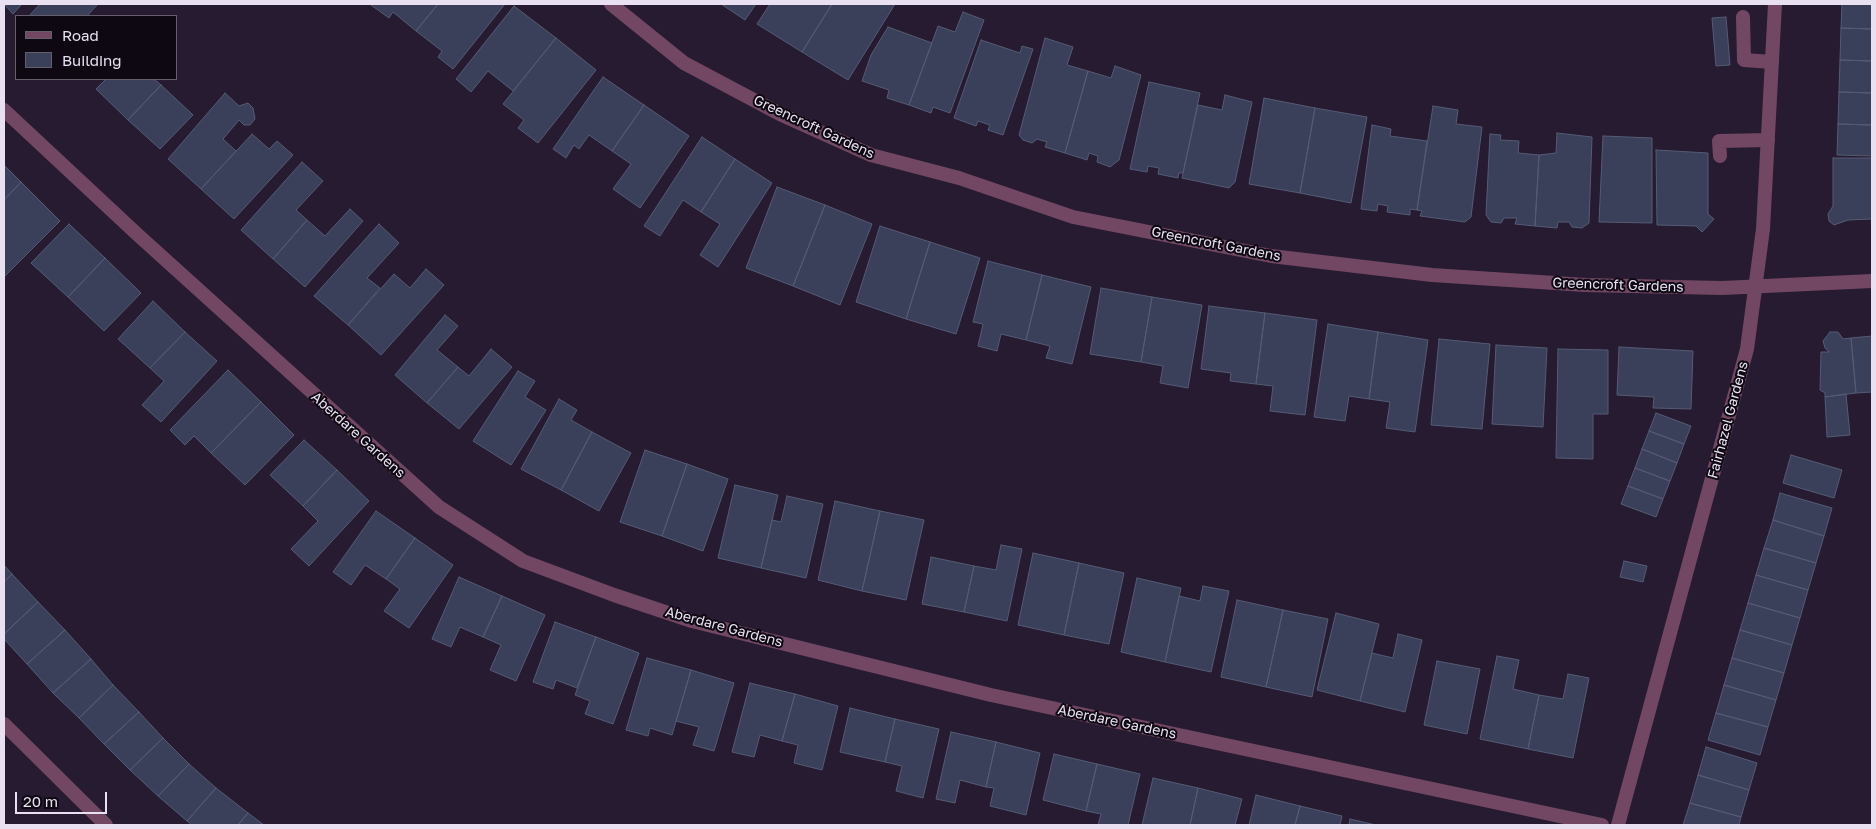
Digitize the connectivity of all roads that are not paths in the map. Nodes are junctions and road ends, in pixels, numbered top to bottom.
1 (611, 4) edge
2 (1775, 4) edge
3 (1743, 17) dead end
4 (1772, 62) junction
5 (4, 110) edge
6 (1768, 140) junction
7 (1720, 156) dead end
8 (1872, 282) edge
9 (1755, 288) junction
10 (4, 724) edge
11 (106, 825) edge
12 (1602, 825) edge
13 (1618, 825) edge

1 - 9 street, Greencroft Gardens
2 - 4 street, Fairhazel Gardens
3 - 4 street
4 - 6 street, Fairhazel Gardens
5 - 12 street, Aberdare Gardens
6 - 7 street
6 - 9 street, Fairhazel Gardens
8 - 9 street, Greencroft Gardens
9 - 13 street, Fairhazel Gardens
10 - 11 street

